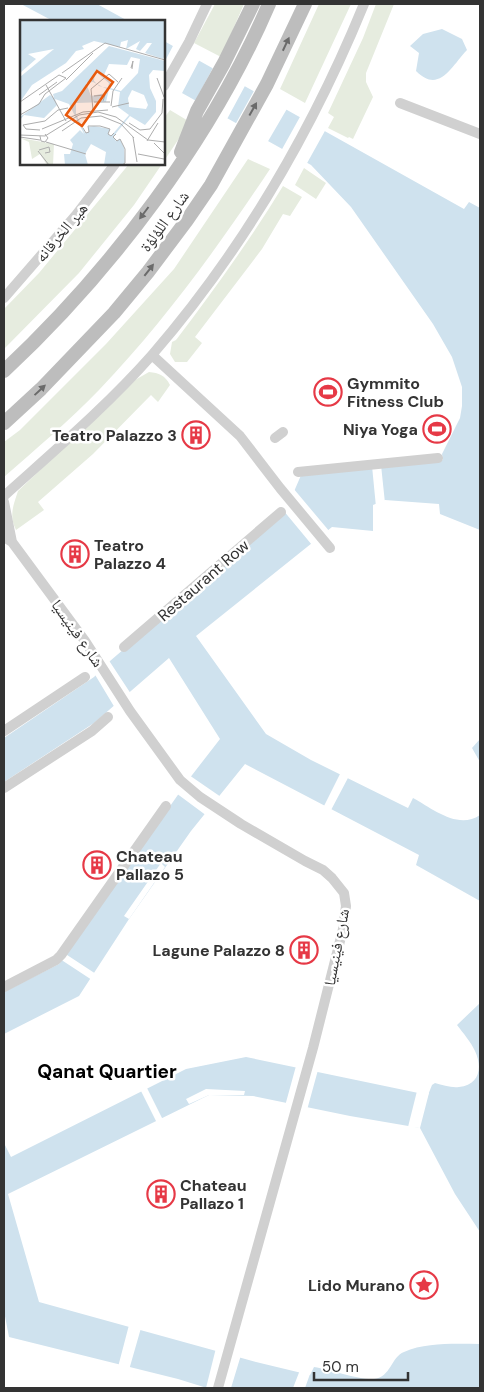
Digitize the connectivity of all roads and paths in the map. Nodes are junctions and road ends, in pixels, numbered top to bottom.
1 (207, 4) edge
2 (253, 4) edge
3 (269, 4) edge
4 (305, 4) edge
5 (364, 4) edge
6 (165, 84) edge
7 (400, 103) dead end
8 (480, 134) edge
9 (114, 165) edge
10 (172, 174) junction
11 (4, 298) edge
12 (152, 355) junction
13 (4, 371) edge
14 (4, 423) edge
15 (438, 458) dead end
16 (298, 472) dead end
17 (4, 496) edge
18 (4, 502) edge
19 (281, 512) dead end
20 (8, 539) edge
21 (330, 548) dead end
22 (124, 647) dead end
23 (86, 677) dead end
24 (108, 717) dead end
25 (4, 732) edge
26 (4, 788) edge
27 (166, 806) dead end
28 (4, 987) edge
29 (218, 1388) edge

1 - 6 street
2 - 10 main road
3 - 10 main road, شارع اللؤلؤة
14 -> 4 main road, شارع اللؤلؤة
5 - 12 street
7 - 8 street
9 - 11 street, هير الخرقانه
10 -> 13 main road, شارع اللؤلؤة
12 - 17 street
12 - 21 street
15 - 16 street
18 - 20 street, شارع فينيسيا
19 - 22 street, Restaurant Row
20 - 29 street, شارع فينيسيا
23 - 25 street
24 - 26 street
27 - 28 street

